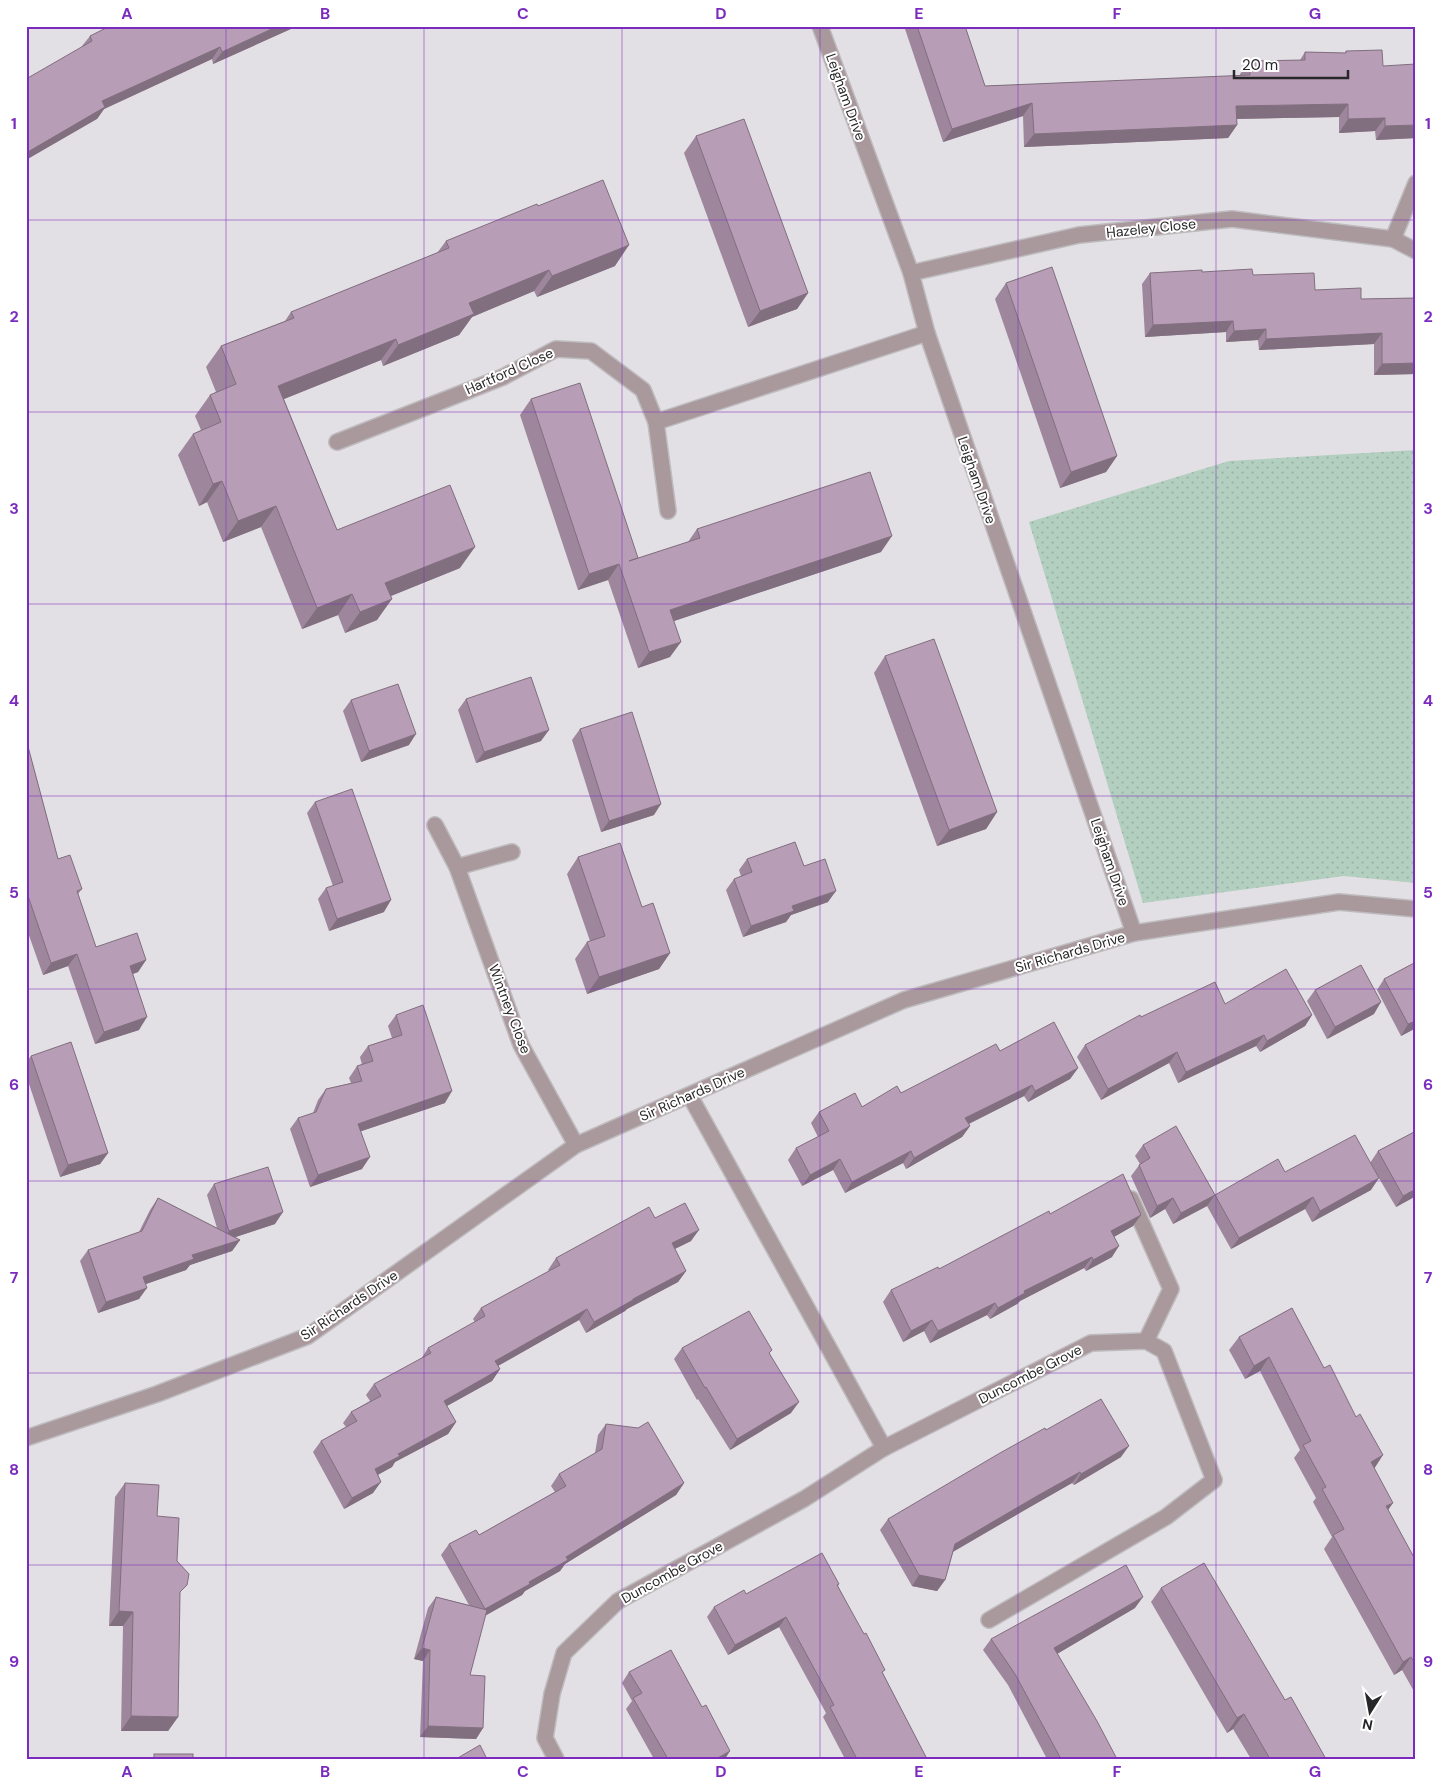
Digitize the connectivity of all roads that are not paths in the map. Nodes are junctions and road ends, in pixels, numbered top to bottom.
1 (820, 26) edge
2 (1416, 183) edge
3 (1393, 239) junction
4 (1416, 251) edge
5 (911, 272) junction
6 (927, 333) junction
7 (656, 422) junction
8 (337, 442) dead end
9 (668, 511) dead end
10 (434, 825) dead end
11 (512, 852) dead end
12 (457, 867) junction
13 (1416, 909) edge
14 (1134, 933) junction
15 (690, 1096) junction
16 (576, 1145) junction
17 (1125, 1184) edge
18 (1146, 1341) junction
19 (26, 1438) edge
20 (884, 1448) junction
21 (989, 1620) dead end
22 (556, 1759) edge

1 - 5 street, Leigham Drive
2 - 3 street
3 - 4 street, Hazeley Close
3 - 5 street, Hazeley Close
5 - 6 street, Leigham Drive
6 - 7 street
6 - 14 street, Leigham Drive
7 - 8 street, Hartford Close
7 - 9 street, Hartford Close
10 - 12 street, Wintney Close
11 - 12 street
12 - 16 street, Wintney Close
13 - 14 street, Sir Richards Drive
14 - 15 street, Sir Richards Drive
15 - 16 street, Sir Richards Drive
15 - 20 street
16 - 19 street, Sir Richards Drive
17 - 18 street
18 - 20 street, Duncombe Grove
18 - 21 street
20 - 22 street, Duncombe Grove

